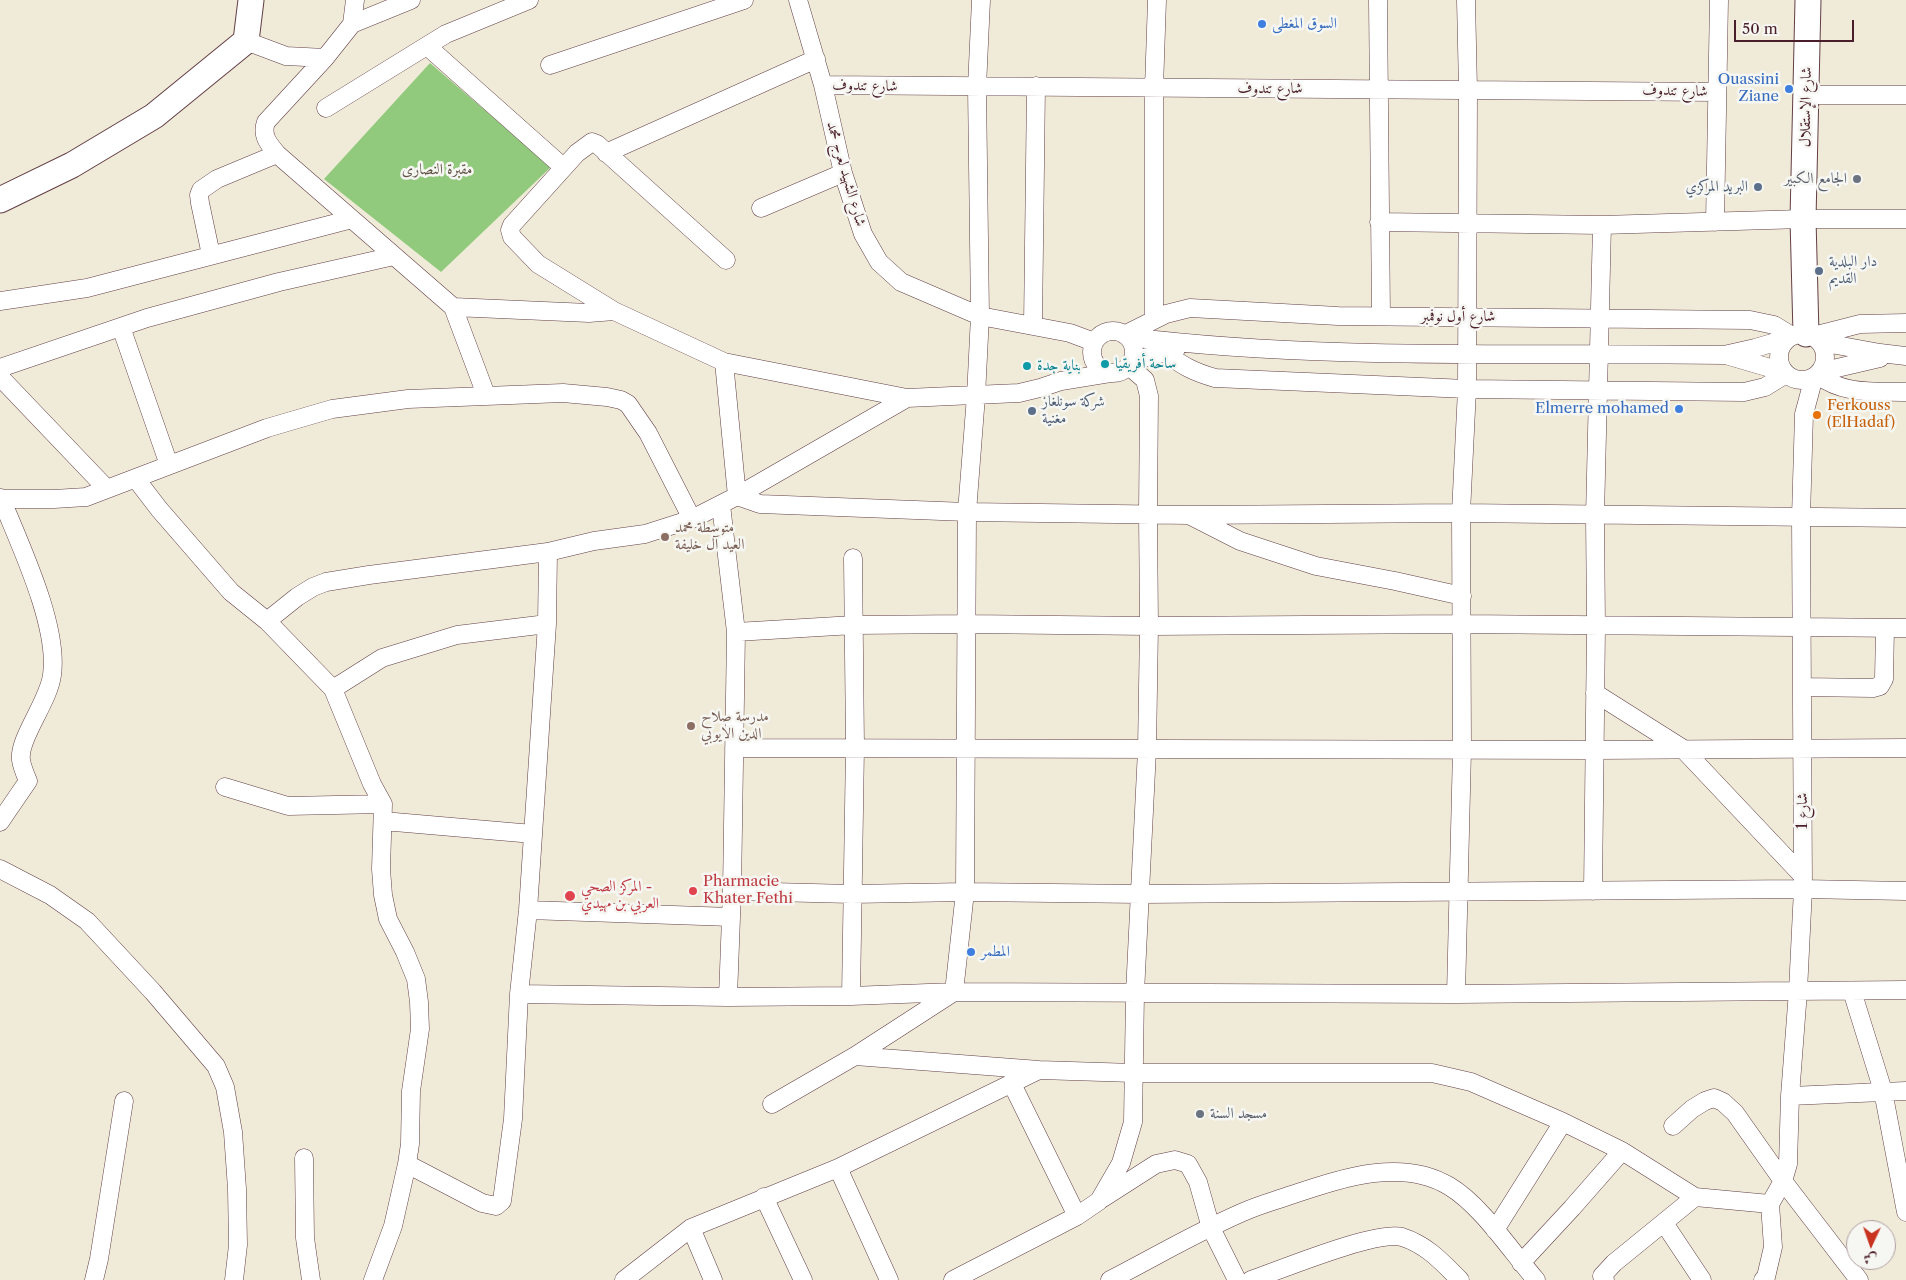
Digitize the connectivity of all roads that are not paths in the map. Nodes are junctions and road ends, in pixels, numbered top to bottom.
1 (251, 0) edge
2 (355, 0) edge
3 (411, 0) edge
4 (529, 0) edge
5 (744, 0) edge
6 (798, 0) edge
7 (981, 0) edge
8 (1157, 0) edge
9 (1378, 0) edge
10 (1466, 0) edge
11 (1719, 0) edge
12 (1808, 0) edge
13 (352, 24) junction
14 (246, 41) junction
15 (426, 46) junction
16 (325, 58) junction
17 (816, 59) junction
18 (550, 66) dead end
19 (823, 85) junction
20 (1036, 86) junction
21 (977, 87) junction
22 (1154, 88) junction
23 (1379, 89) junction
24 (1468, 89) junction
25 (1717, 92) junction
26 (1806, 95) junction
27 (1906, 96) edge
28 (326, 108) dead end
29 (606, 153) junction
30 (277, 154) junction
31 (563, 167) junction
32 (843, 174) junction
33 (0, 200) edge
34 (761, 208) dead end
35 (352, 219) junction
36 (1803, 219) junction
37 (1906, 219) edge
38 (1379, 222) junction
39 (1715, 222) junction
40 (1467, 224) junction
41 (1602, 225) junction
42 (211, 255) junction
43 (394, 256) junction
44 (726, 260) dead end
45 (0, 301) edge
46 (453, 306) junction
47 (614, 311) junction
48 (980, 316) junction
49 (1381, 316) junction
50 (1466, 317) junction
51 (1600, 318) junction
52 (1154, 320) junction
53 (1906, 323) edge
54 (1033, 325) junction
55 (121, 327) junction
56 (1128, 336) junction
57 (1803, 337) junction
58 (1093, 345) junction
59 (1191, 345) junction
60 (1165, 352) junction
61 (1466, 353) junction
62 (1600, 353) junction
63 (1724, 354) junction
64 (1901, 356) edge
65 (724, 362) junction
66 (1131, 364) junction
67 (0, 368) edge
68 (1110, 372) junction
69 (1786, 374) junction
70 (1817, 375) junction
71 (0, 376) edge
72 (1061, 381) junction
73 (1467, 389) junction
74 (1598, 391) junction
75 (1906, 392) edge
76 (486, 395) junction
77 (976, 396) junction
78 (907, 398) junction
79 (1804, 414) junction
80 (169, 465) junction
81 (136, 479) junction
82 (106, 488) junction
83 (736, 496) junction
84 (0, 498) edge
85 (721, 505) junction
86 (967, 512) junction
87 (1148, 513) junction
88 (1462, 513) junction
89 (1189, 515) junction
90 (1595, 516) junction
91 (1801, 517) junction
92 (1906, 518) edge
93 (692, 519) junction
94 (548, 552) junction
95 (854, 558) dead end
96 (1462, 596) junction
97 (267, 621) junction
98 (548, 624) junction
99 (967, 624) junction
100 (1462, 624) junction
101 (854, 625) junction
102 (1149, 626) junction
103 (1596, 626) junction
104 (1801, 628) junction
105 (1885, 628) junction
106 (1906, 628) edge
107 (736, 632) junction
108 (1802, 686) junction
109 (333, 689) junction
110 (1594, 694) junction
111 (855, 747) junction
112 (734, 748) junction
113 (965, 748) junction
114 (1682, 748) junction
115 (1803, 748) junction
116 (1906, 748) edge
117 (1147, 750) junction
118 (1462, 750) junction
119 (1595, 750) junction
120 (225, 787) dead end
121 (383, 813) junction
122 (0, 822) edge
123 (533, 834) junction
124 (0, 869) edge
125 (1803, 882) junction
126 (732, 891) junction
127 (1459, 891) junction
128 (1593, 891) junction
129 (1906, 891) edge
130 (965, 892) junction
131 (852, 894) junction
132 (1141, 894) junction
133 (528, 910) junction
134 (731, 917) junction
135 (1906, 990) edge
136 (1798, 991) junction
137 (1852, 991) junction
138 (954, 992) junction
139 (1135, 993) junction
140 (519, 994) junction
141 (1456, 994) junction
142 (851, 996) junction
143 (728, 998) junction
144 (854, 1056) junction
145 (1039, 1070) junction
146 (1134, 1073) junction
147 (1012, 1084) junction
148 (1906, 1091) edge
149 (1883, 1092) junction
150 (1790, 1096) junction
151 (124, 1101) dead end
152 (772, 1104) dead end
153 (1563, 1122) junction
154 (1674, 1126) dead end
155 (1622, 1150) junction
156 (304, 1158) dead end
157 (407, 1164) junction
158 (838, 1168) junction
159 (1784, 1181) junction
160 (1695, 1197) junction
161 (764, 1198) junction
162 (1099, 1201) junction
163 (1770, 1204) junction
164 (1906, 1212) edge
165 (1077, 1216) junction
166 (1664, 1223) junction
167 (691, 1228) junction
168 (1211, 1228) junction
169 (1495, 1230) junction
170 (1521, 1263) junction
171 (957, 1279) edge
172 (1602, 1279) edge
173 (94, 1280) edge
174 (234, 1280) edge
175 (311, 1280) edge
176 (373, 1280) edge
177 (625, 1280) edge
178 (714, 1280) edge
179 (803, 1280) edge
180 (889, 1280) edge
181 (1110, 1280) edge
182 (1237, 1280) edge
183 (1251, 1280) edge
184 (1460, 1280) edge
185 (1536, 1280) edge
186 (1702, 1280) edge
187 (1763, 1280) edge
188 (1860, 1280) edge

1 - 14 street
2 - 13 street
3 - 13 street
4 - 15 street
5 - 18 street
6 - 17 street, شارع الشهيد لعرج محمد
7 - 21 street
8 - 22 street
9 - 23 street
10 - 24 street
11 - 25 street
12 - 26 street, شارع الإستقلال
13 - 16 street
14 - 16 street
14 - 33 street
15 - 28 street
15 - 31 street
16 - 30 street
17 - 19 street, شارع الشهيد لعرج محمد
17 - 29 street
19 - 21 street, شارع تندوف
19 - 32 street, شارع الشهيد لعرج محمد
20 - 21 street, شارع تندوف
20 - 22 street, شارع تندوف
20 - 54 street
21 - 48 street
22 - 23 street, شارع تندوف
22 - 52 street
23 - 24 street, شارع تندوف
23 - 38 street
24 - 25 street, شارع تندوف
24 - 40 street
25 - 39 street
26 - 27 street
26 - 36 street, شارع الإستقلال
29 - 31 street
29 - 44 street
30 - 35 street
30 - 42 street
31 - 47 street
32 - 34 street
32 - 48 street, شارع الشهيد لعرج محمد
35 - 42 street
35 - 43 street
36 - 37 street
36 - 39 street
36 - 57 street, شارع الإستقلال
38 - 40 street
38 - 49 street
39 - 41 street
40 - 41 street
40 - 50 street
41 - 51 street
42 - 45 street
43 - 46 street
43 - 55 street
46 - 47 street
46 - 76 street
47 - 65 street
48 - 54 street, شارع الشهيد لعرج محمد
48 - 77 street
49 - 50 street, شارع أول نوفمبر
49 - 52 street, شارع أول نوفمبر
50 - 51 street, شارع أول نوفمبر
50 - 61 street
51 - 57 street, شارع أول نوفمبر
51 - 62 street
52 - 56 street, شارع أول نوفمبر
53 - 57 street, شارع أول نوفمبر
54 - 58 street, شارع الشهيد لعرج محمد
55 - 67 street
55 - 80 street
56 - 58 street
56 - 59 street, شارع أول نوفمبر
56 - 66 street
57 - 63 street, شارع أول نوفمبر
57 - 64 street, شارع أول نوفمبر
57 - 69 street
57 - 70 street
58 - 68 street
58 - 72 street
59 - 60 street, شارع أول نوفمبر
59 - 61 street, شارع أول نوفمبر
60 - 66 street, شارع أول نوفمبر
60 - 73 street
61 - 62 street, شارع أول نوفمبر
61 - 73 street
62 - 63 street, شارع أول نوفمبر
62 - 74 street
63 - 69 street, شارع أول نوفمبر
64 - 70 street, شارع أول نوفمبر
65 - 78 street
65 - 83 street
66 - 68 street
66 - 87 street
68 - 72 street
69 - 70 street
69 - 74 street
69 - 79 street, شارع 1
70 - 75 street
70 - 79 street, شارع 1
71 - 82 street
72 - 77 street
73 - 74 street
73 - 88 street
74 - 90 street
76 - 80 street
76 - 93 street
77 - 78 street
77 - 86 street
78 - 83 street
79 - 91 street, شارع 1
80 - 81 street
81 - 82 street
81 - 97 street
82 - 84 street
83 - 85 street
83 - 86 street
84 - 122 street
85 - 93 street
85 - 107 street
86 - 87 street
86 - 99 street
87 - 89 street
87 - 102 street
88 - 89 street
88 - 90 street
88 - 96 street
89 - 96 street
90 - 91 street
90 - 103 street
91 - 92 street
91 - 104 street, شارع 1
93 - 94 street
94 - 97 street
94 - 98 street
95 - 101 street
96 - 100 street
97 - 109 street
98 - 109 street
98 - 123 street
99 - 101 street
99 - 102 street
99 - 113 street
100 - 102 street
100 - 103 street
100 - 118 street
101 - 107 street
101 - 111 street
102 - 117 street
103 - 104 street
103 - 110 street
104 - 105 street
104 - 108 street, شارع 1
105 - 106 street
105 - 108 street
107 - 112 street
108 - 115 street, شارع 1
109 - 121 street
110 - 114 street
110 - 119 street
111 - 112 street
111 - 113 street
111 - 131 street
112 - 126 street
113 - 117 street
113 - 130 street
114 - 115 street
114 - 119 street
114 - 125 street
115 - 116 street
115 - 125 street, شارع 1
117 - 118 street
117 - 132 street
118 - 119 street
118 - 127 street
119 - 128 street
120 - 121 street
121 - 123 street
121 - 157 street
123 - 133 street
124 - 174 street
125 - 128 street
125 - 129 street
125 - 136 street, شارع 1
126 - 131 street
126 - 134 street
127 - 128 street
127 - 132 street
127 - 141 street
130 - 131 street
130 - 132 street
130 - 138 street
131 - 142 street
132 - 139 street
133 - 134 street
133 - 140 street
134 - 143 street
135 - 137 street
136 - 137 street
136 - 141 street
136 - 150 street, شارع 1
137 - 149 street
138 - 139 street
138 - 142 street
138 - 144 street
139 - 141 street
139 - 146 street
140 - 143 street
140 - 157 street
142 - 143 street
144 - 145 street
144 - 152 street
145 - 146 street
145 - 147 street
146 - 153 street
146 - 162 street
147 - 158 street
147 - 165 street
148 - 149 street
149 - 150 street
149 - 164 street
150 - 159 street, شارع 1
151 - 173 street
153 - 155 street
153 - 169 street
154 - 159 street
155 - 160 street
155 - 170 street
156 - 175 street
157 - 176 street
158 - 161 street
158 - 180 street
159 - 163 street, شارع 1
159 - 188 street
160 - 163 street
160 - 166 street
161 - 167 street
161 - 179 street
162 - 165 street
162 - 168 street
163 - 187 street
165 - 171 street
166 - 172 street
166 - 186 street
167 - 177 street
167 - 178 street
168 - 169 street
168 - 181 street
168 - 182 street
169 - 170 street
170 - 185 street
183 - 184 street

